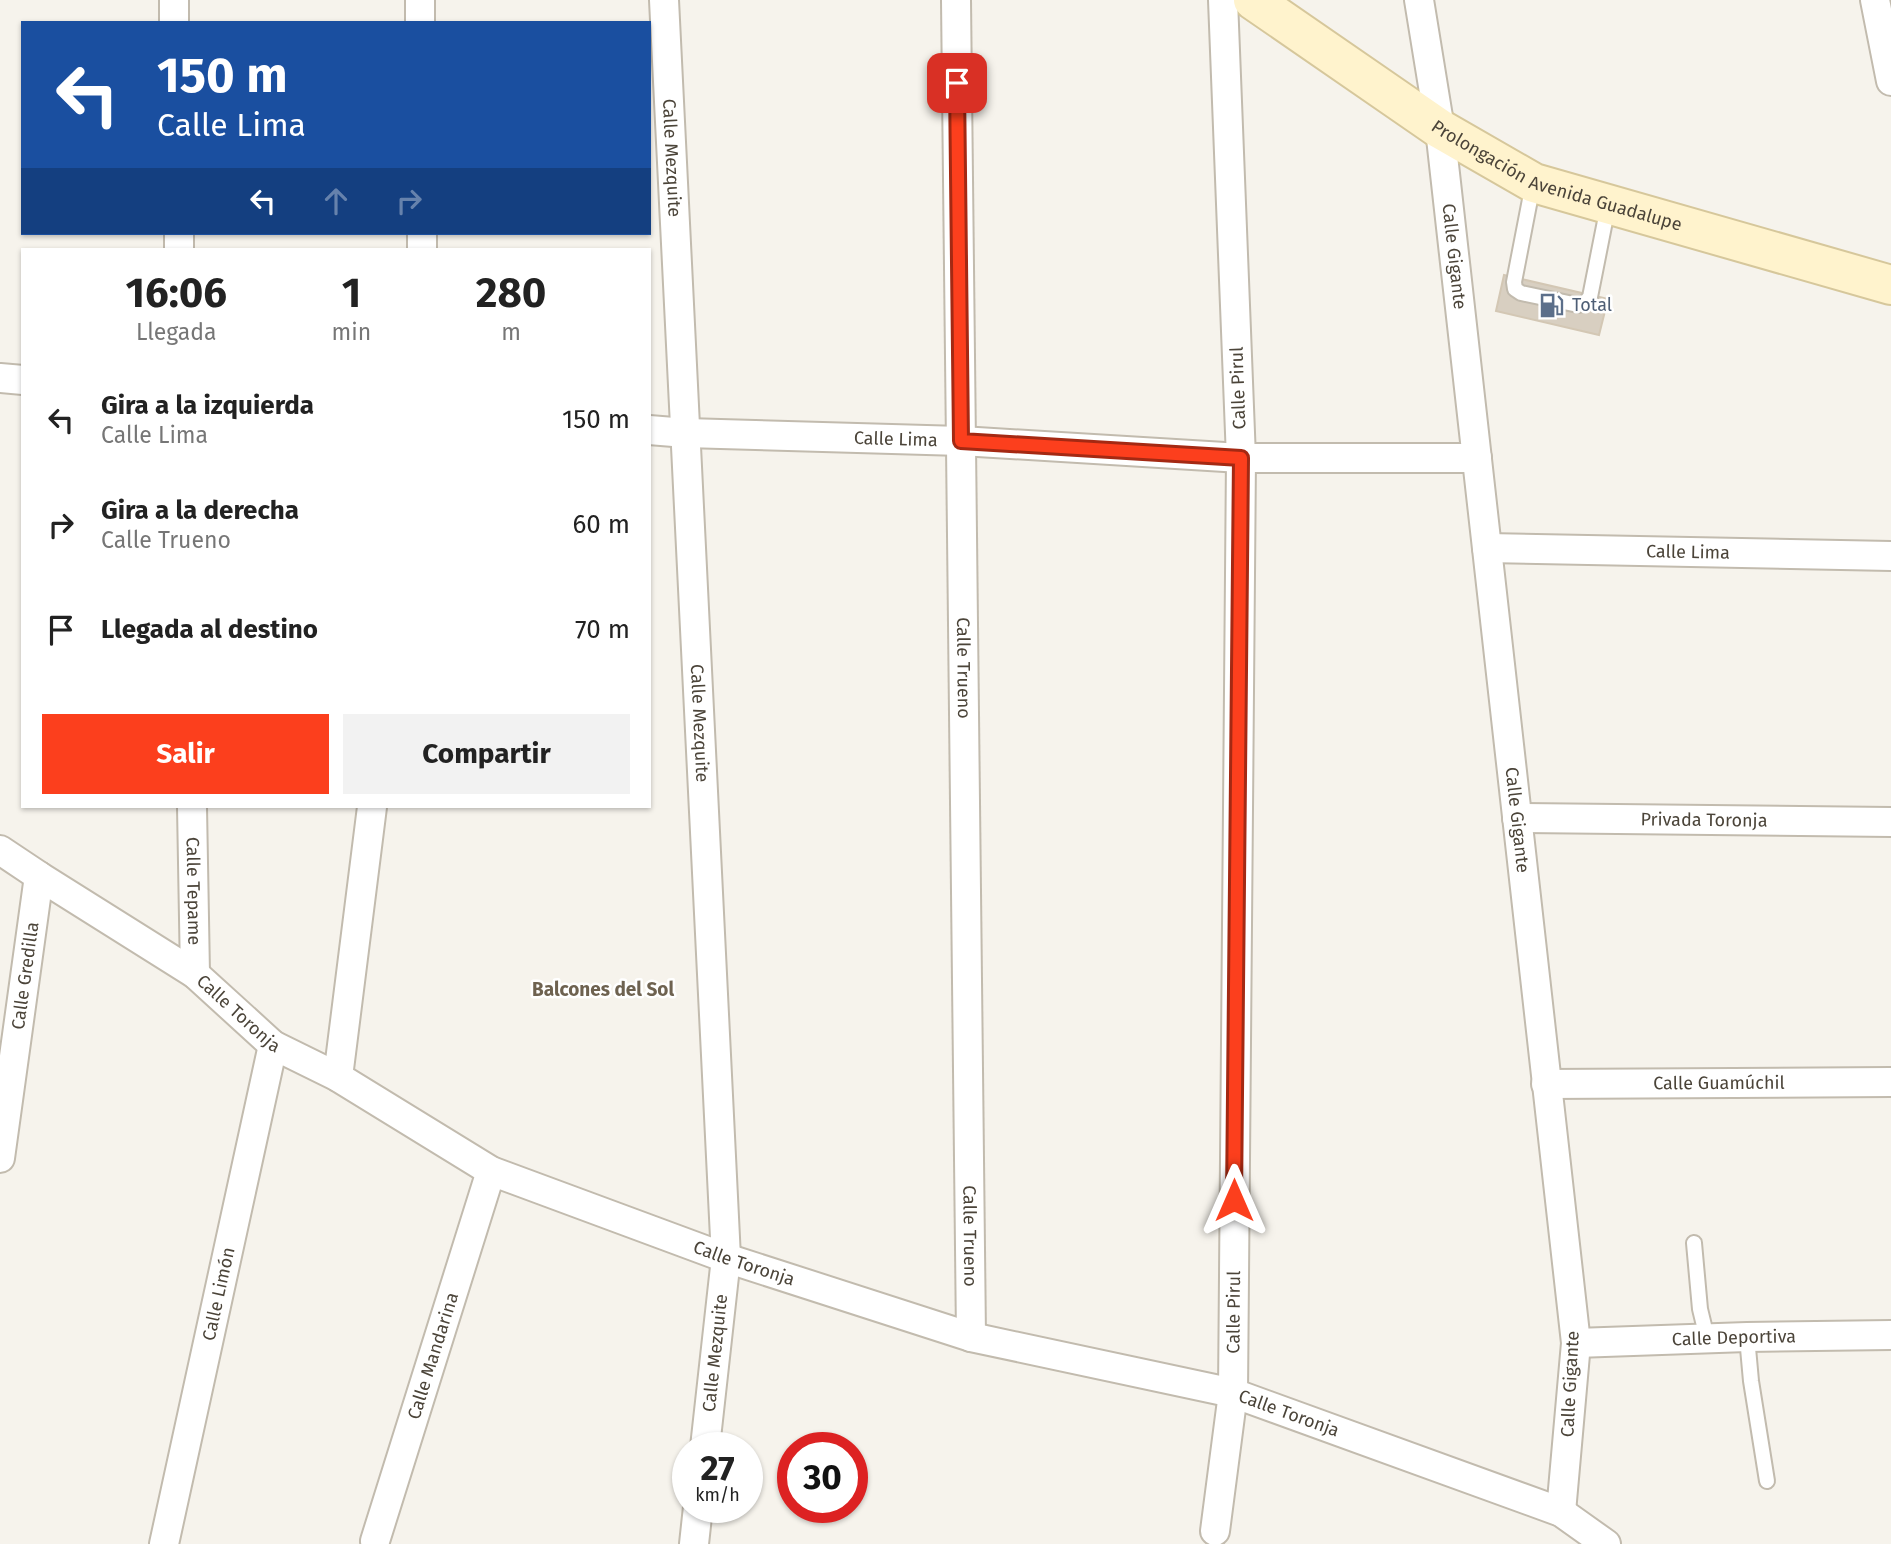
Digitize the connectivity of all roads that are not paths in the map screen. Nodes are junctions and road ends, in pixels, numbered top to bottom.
1 (174, 0) edge
2 (420, 0) edge
3 (664, 0) edge
4 (956, 0) edge
5 (1223, 0) edge
6 (1253, 0) edge
7 (1419, 0) edge
8 (1875, 0) edge
9 (174, 21) edge
10 (421, 21) edge
11 (1891, 81) edge
12 (1440, 130) junction
13 (1534, 183) junction
14 (1608, 204) junction
15 (1891, 285) edge
16 (0, 379) edge
17 (21, 380) edge
18 (651, 430) edge
19 (686, 433) junction
20 (961, 441) junction
21 (1241, 458) junction
22 (1477, 458) junction
23 (1487, 548) junction
24 (1891, 556) edge
25 (191, 808) edge
26 (372, 808) edge
27 (1517, 818) junction
28 (1891, 822) edge
29 (0, 850) edge
30 (39, 877) junction
31 (195, 974) junction
32 (272, 1045) junction
33 (338, 1077) junction
34 (1891, 1082) edge
35 (1546, 1084) junction
36 (0, 1158) edge
37 (491, 1171) junction
38 (1694, 1243) dead end
39 (726, 1258) junction
40 (1891, 1335) edge
41 (971, 1337) junction
42 (1747, 1337) junction
43 (1707, 1338) junction
44 (1576, 1343) junction
45 (1233, 1393) junction
46 (707, 1432) edge
47 (1767, 1480) dead end
48 (1561, 1512) junction
49 (696, 1523) edge
50 (1215, 1531) dead end
51 (375, 1541) dead end
52 (164, 1544) edge
53 (694, 1544) edge
54 (1606, 1544) edge

1 - 9 street
2 - 10 street
3 - 19 street, Calle Mezquite
4 - 20 street, Calle Trueno
5 - 21 street, Calle Pirul
6 - 12 main road, Prolongación Avenida Guadalupe
7 - 12 street
8 - 11 street
12 - 13 main road, Prolongación Avenida Guadalupe
12 - 22 street, Calle Gigante
13 - 14 main road, Prolongación Avenida Guadalupe
13 - 14 lane
14 - 15 main road, Prolongación Avenida Guadalupe
16 - 17 street
18 - 19 street, Calle Lima
19 - 20 street, Calle Lima
19 - 39 street, Calle Mezquite
20 - 21 street, Calle Lima
20 - 41 street, Calle Trueno
21 - 22 street, Calle Lima
21 - 45 street, Calle Pirul
22 - 23 street, Calle Gigante
23 - 24 street, Calle Lima
23 - 27 street, Calle Gigante
25 - 31 street, Calle Tepame
26 - 33 street
27 - 28 street, Privada Toronja
27 - 35 street, Calle Gigante
29 - 30 street, Calle Toronja
30 - 31 street, Calle Toronja
30 - 36 street, Calle Gredilla
31 - 32 street, Calle Toronja
32 - 33 street, Calle Toronja
32 - 52 street, Calle Limón
33 - 37 street, Calle Toronja
34 - 35 street, Calle Guamúchil
35 - 44 street, Calle Gigante
37 - 39 street, Calle Toronja
37 - 51 street, Calle Mandarina
38 - 43 lane
39 - 41 street, Calle Toronja
39 - 46 street, Calle Mezquite
40 - 42 street, Calle Deportiva
41 - 45 street, Calle Toronja
42 - 43 street, Calle Deportiva
42 - 47 lane
43 - 44 street, Calle Deportiva
44 - 48 street, Calle Gigante
45 - 48 street, Calle Toronja
45 - 50 street, Calle Pirul
48 - 54 street, Calle Toronja
49 - 53 street

